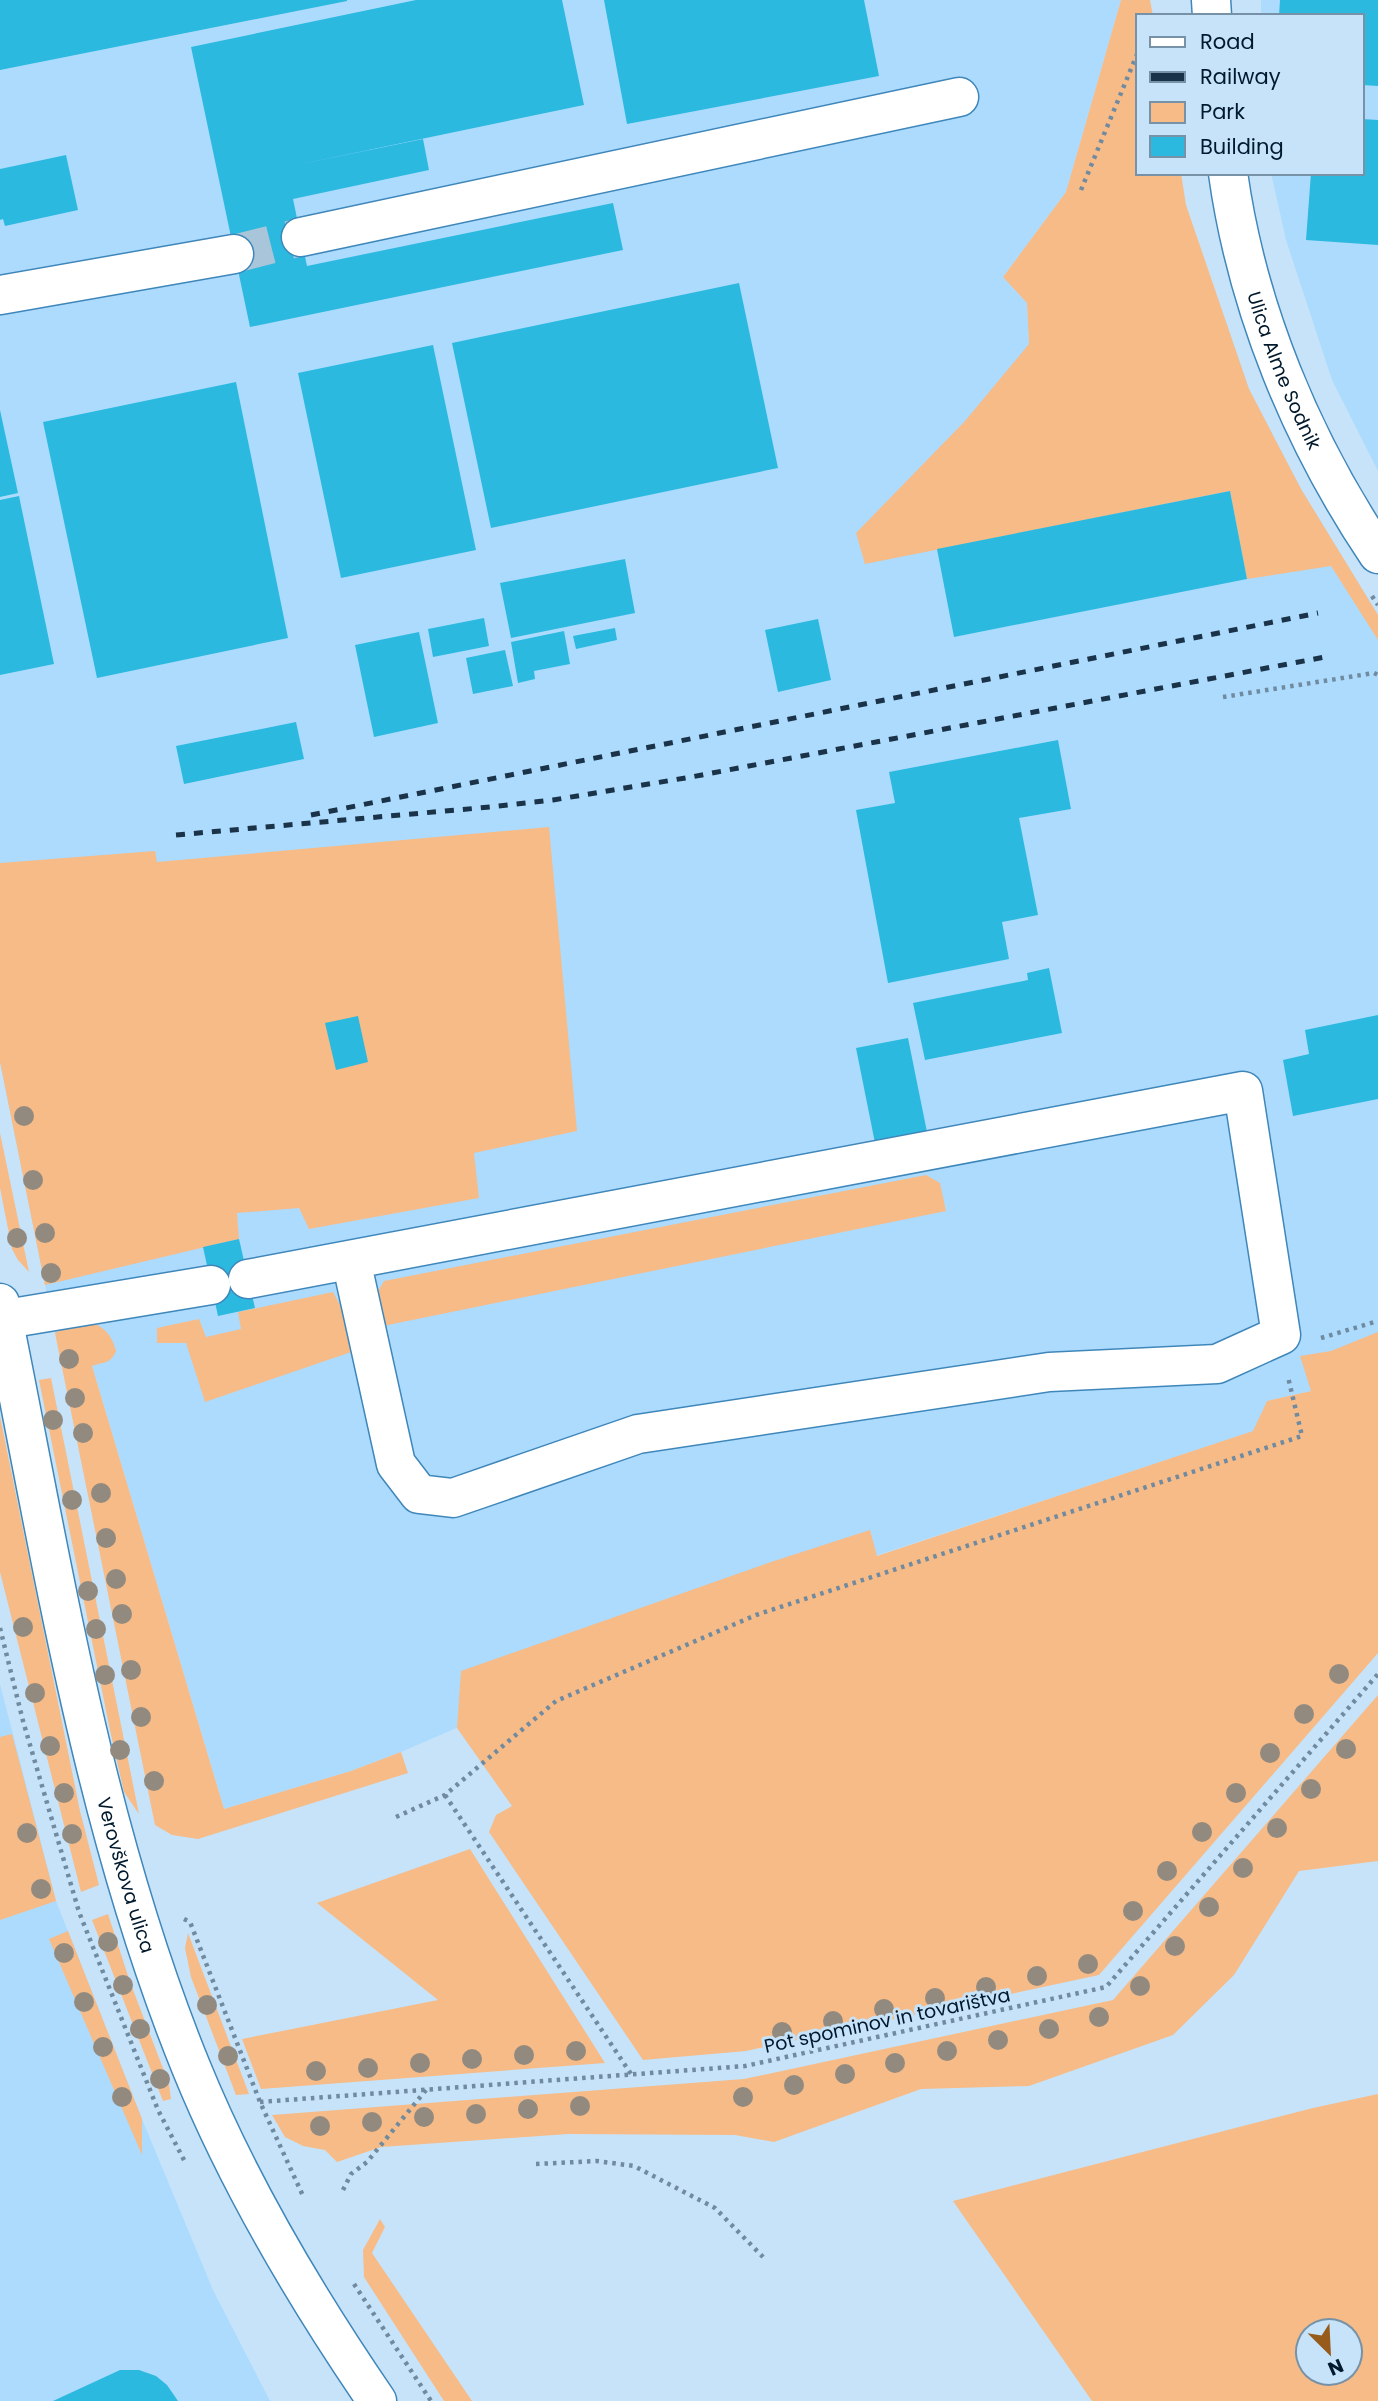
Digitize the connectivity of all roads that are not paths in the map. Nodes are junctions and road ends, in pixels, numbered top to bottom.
1 (959, 97) dead end
2 (1228, 175) edge
3 (301, 237) tunnel mouth
4 (234, 254) tunnel mouth
5 (0, 295) edge
6 (1378, 554) edge
7 (351, 1260) junction
8 (248, 1279) dead end
9 (211, 1285) dead end
10 (1, 1314) edge
11 (377, 2401) edge

1 - 3 street
2 - 6 street, Ulica Alme Sodnik
4 - 5 street
7 - 7 street
7 - 8 street
9 - 10 street
10 - 11 street, Verovškova ulica

